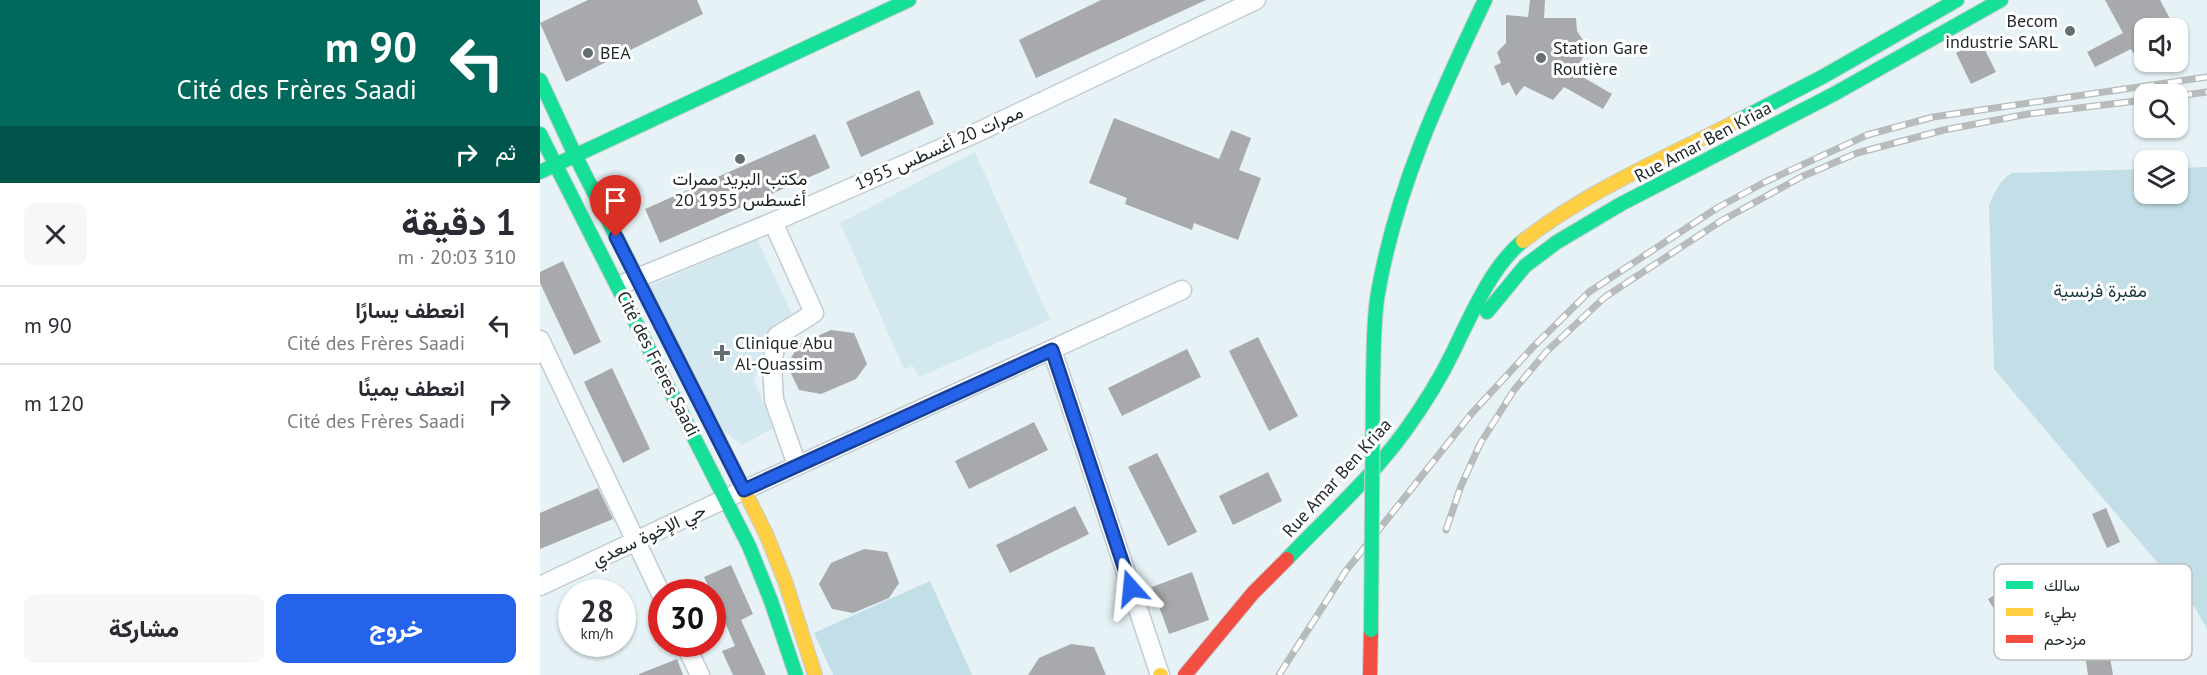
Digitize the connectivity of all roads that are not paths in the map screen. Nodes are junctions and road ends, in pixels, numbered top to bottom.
1 (909, 0) edge
2 (1256, 0) edge
3 (1485, 0) edge
4 (1957, 0) edge
5 (2001, 0) edge
6 (1466, 10) dead end
7 (1462, 49) junction
8 (540, 80) edge
9 (540, 134) edge
10 (574, 139) junction
11 (544, 153) edge
12 (575, 155) junction
13 (555, 165) junction
14 (540, 172) edge
15 (773, 222) junction
16 (637, 278) junction
17 (618, 286) junction
18 (1182, 290) dead end
19 (540, 340) edge
20 (1052, 350) junction
21 (1452, 354) junction
22 (797, 465) junction
23 (744, 490) junction
24 (725, 500) junction
25 (635, 541) junction
26 (1283, 563) junction
27 (654, 579) edge
28 (540, 586) edge
29 (691, 657) edge
30 (700, 675) edge
31 (796, 675) edge
32 (815, 675) edge
33 (1160, 675) edge
34 (1185, 675) edge
35 (1203, 675) edge
36 (1371, 675) edge

1 - 12 main road
2 - 15 street, ممرات 20 أغسطس 1955
3 - 7 main road
4 - 21 main road, Rue Amar Ben Kriaa
5 - 21 main road, Rue Amar Ben Kriaa
6 - 7 main road
7 - 36 main road, bridge
8 - 10 main road, Cité des Frères Saadi
9 - 11 main road, Cité des Frères Saadi
10 - 11 main road
10 - 12 main road, Cité des Frères Saadi
11 - 13 main road, Cité des Frères Saadi
12 - 13 main road
12 - 16 main road, Cité des Frères Saadi
13 - 14 main road
13 - 17 main road, Cité des Frères Saadi
15 - 16 street, ممرات 20 أغسطس 1955
15 - 22 street
16 - 17 street, ممرات 20 أغسطس 1955
16 - 23 main road, Cité des Frères Saadi
17 - 24 main road, Cité des Frères Saadi
18 - 20 street
19 - 25 street
20 - 22 street
20 - 33 street
21 - 26 main road, Rue Amar Ben Kriaa
22 - 23 street
23 - 24 street
23 - 32 main road, Cité des Frères Saadi
24 - 25 street, حي الإخوة سعدي
24 - 31 main road, Cité des Frères Saadi
25 - 27 street
25 - 28 street, حي الإخوة سعدي
26 - 34 main road
26 - 35 main road
29 - 30 street

